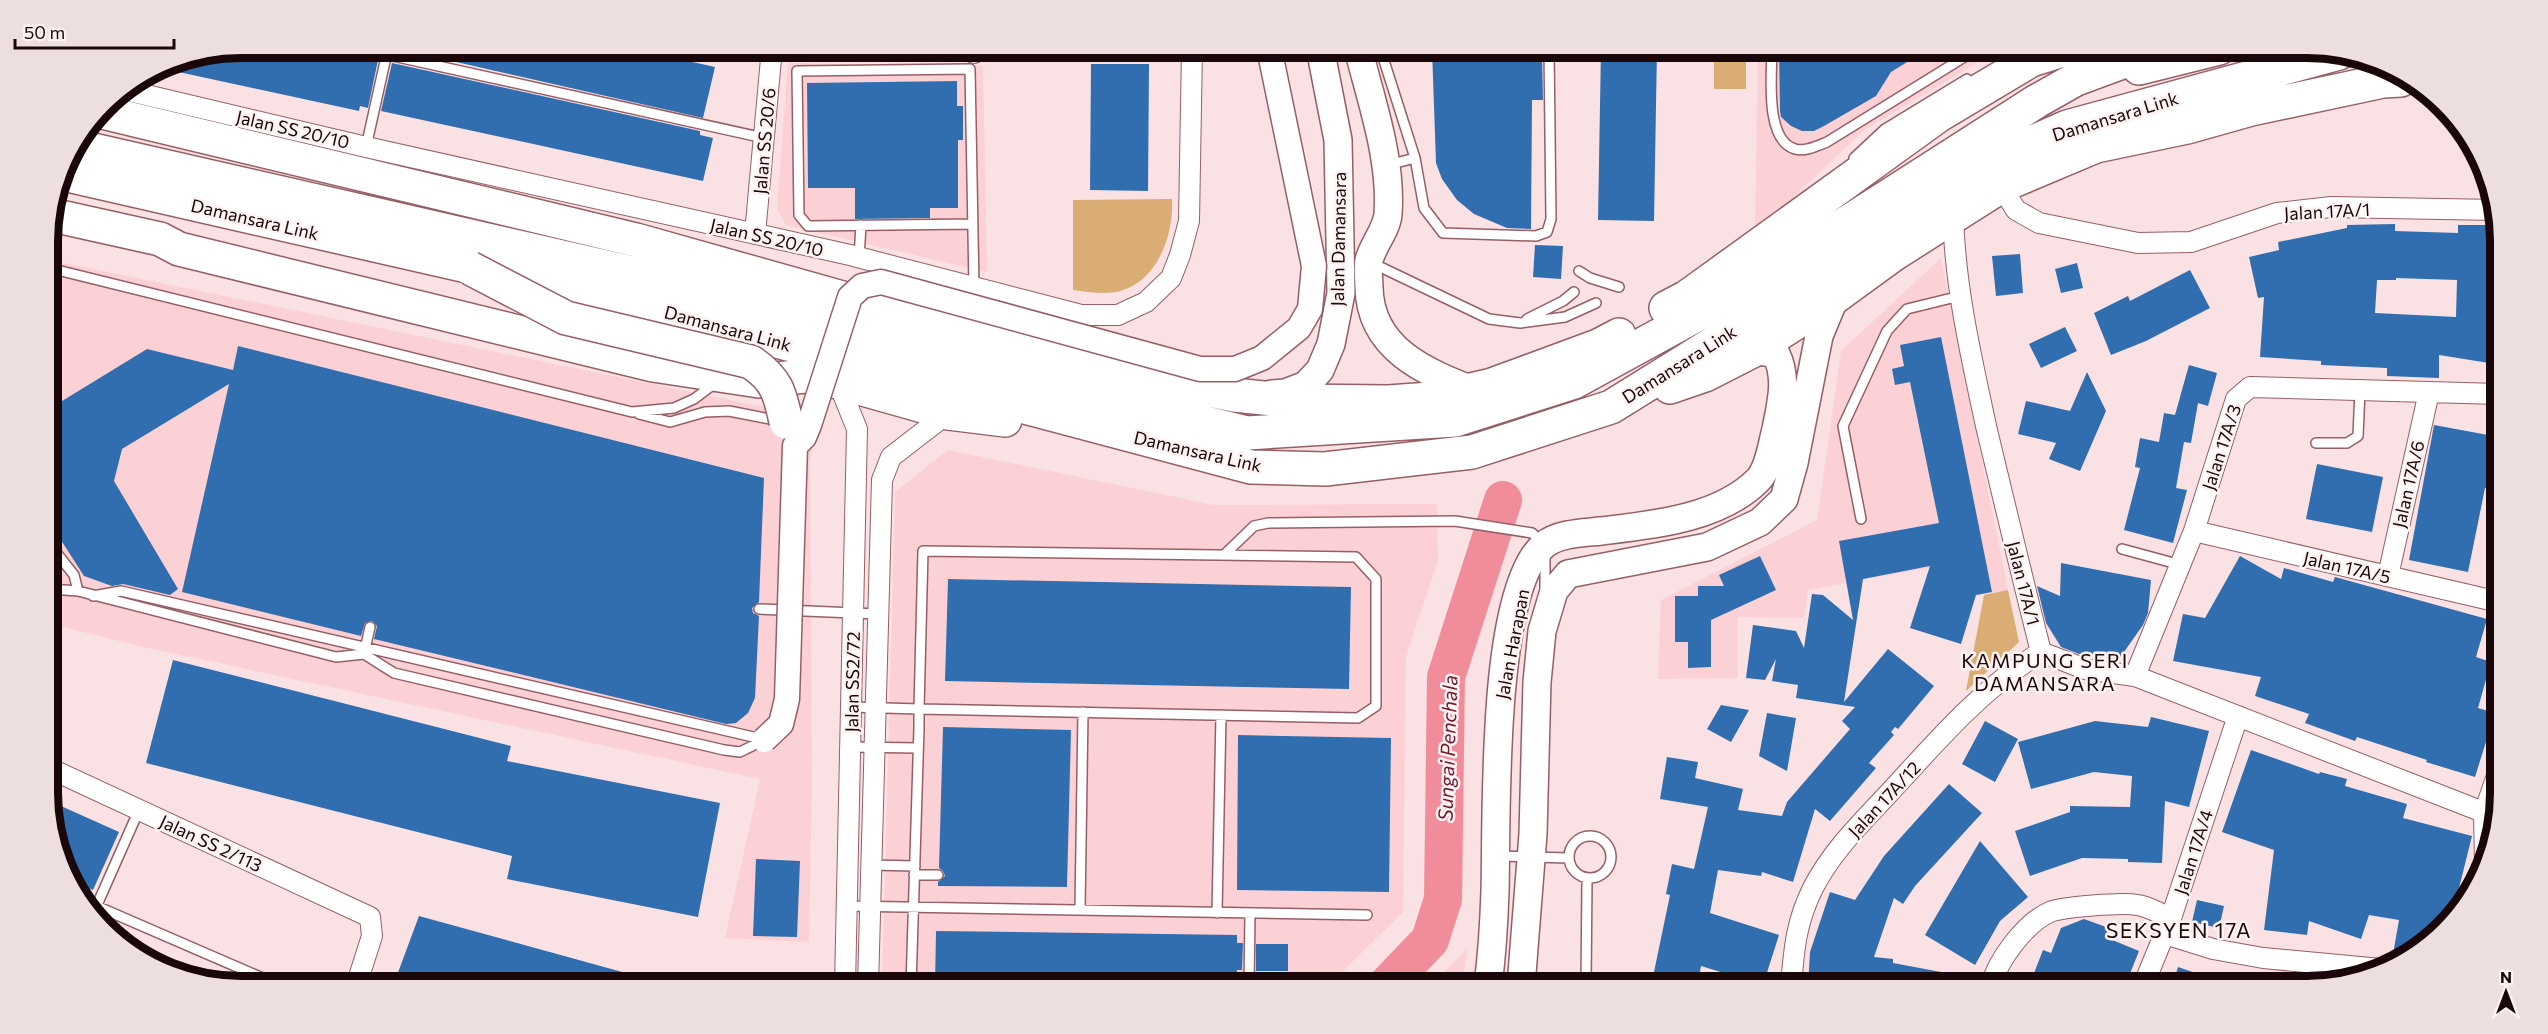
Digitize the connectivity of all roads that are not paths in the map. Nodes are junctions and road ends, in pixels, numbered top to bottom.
1 (1271, 58) edge
2 (1322, 58) edge
3 (1361, 58) edge
4 (1383, 58) edge
5 (1549, 58) edge
6 (1772, 58) edge
7 (1963, 58) edge
8 (2004, 58) edge
9 (2037, 58) edge
10 (2133, 58) edge
11 (2178, 58) edge
12 (386, 59) edge
13 (422, 59) edge
14 (771, 59) edge
15 (1192, 59) edge
16 (2316, 59) edge
17 (1994, 64) dead end
18 (1973, 76) dead end
19 (2391, 79) edge
20 (136, 92) edge
21 (1899, 98) junction
22 (2037, 101) junction
23 (1909, 113) junction
24 (111, 114) edge
25 (764, 138) junction
26 (1338, 140) junction
27 (366, 147) junction
28 (84, 148) edge
29 (1415, 158) junction
30 (1386, 165) junction
31 (1845, 168) dead end
32 (71, 176) edge
33 (1838, 177) dead end
34 (2001, 186) junction
35 (1815, 203) junction
36 (2486, 210) edge
37 (1953, 215) junction
38 (61, 217) edge
39 (972, 224) junction
40 (861, 225) junction
41 (755, 234) junction
42 (59, 235) edge
43 (179, 249) junction
44 (859, 258) junction
45 (1368, 261) junction
46 (470, 268) junction
47 (59, 270) edge
48 (1579, 271) dead end
49 (914, 272) junction
50 (974, 286) junction
51 (1619, 286) dead end
52 (1574, 292) dead end
53 (664, 295) junction
54 (1960, 296) junction
55 (1835, 297) junction
56 (1596, 303) dead end
57 (899, 314) junction
58 (1520, 323) junction
59 (1754, 350) junction
60 (723, 377) junction
61 (838, 382) junction
62 (2360, 390) junction
63 (1475, 391) junction
64 (2429, 392) junction
65 (2490, 394) edge
66 (1234, 395) junction
67 (1611, 407) junction
68 (632, 412) junction
69 (948, 413) junction
70 (1057, 416) junction
71 (790, 434) junction
72 (2316, 443) dead end
73 (1861, 519) dead end
74 (2194, 531) junction
75 (1544, 545) junction
76 (2122, 549) dead end
77 (58, 555) edge
78 (1224, 555) junction
79 (2181, 565) junction
80 (2388, 576) junction
81 (58, 590) edge
82 (78, 591) junction
83 (93, 596) junction
84 (2490, 600) edge
85 (759, 609) dead end
86 (853, 613) junction
87 (878, 614) junction
88 (370, 627) dead end
89 (1542, 631) junction
90 (2041, 652) junction
91 (364, 654) junction
92 (2135, 676) junction
93 (851, 707) junction
94 (875, 708) junction
95 (919, 709) junction
96 (1083, 712) junction
97 (1221, 715) junction
98 (2238, 716) junction
99 (764, 740) junction
100 (850, 747) junction
101 (874, 748) junction
102 (918, 748) junction
103 (58, 772) edge
104 (139, 810) junction
105 (2488, 814) edge
106 (1495, 856) junction
107 (1531, 856) junction
108 (1569, 858) junction
109 (870, 865) junction
110 (915, 870) junction
111 (938, 875) dead end
112 (1587, 878) junction
113 (95, 902) edge
114 (846, 906) junction
115 (869, 906) junction
116 (913, 907) junction
117 (1080, 910) junction
118 (104, 913) edge
119 (1217, 913) junction
120 (1250, 913) junction
121 (1367, 915) dead end
122 (2168, 926) junction
123 (2361, 967) edge
124 (1489, 975) edge
125 (1522, 975) edge
126 (1586, 975) edge
127 (1792, 975) edge
128 (1994, 975) edge
129 (2148, 975) edge
130 (257, 976) edge
131 (359, 976) edge
132 (845, 976) edge
133 (868, 976) edge
134 (911, 976) edge
135 (1249, 976) edge

1 - 71 street, bridge
2 - 26 main road, Jalan Damansara
3 - 30 main road, Jalan Damansara
4 - 29 lane
5 - 29 lane
6 - 21 lane
7 - 21 lane
8 - 17 lane
9 - 35 highway
10 - 22 highway, Damansara Link
11 - 22 highway
12 - 27 lane
13 - 25 lane
14 - 25 street, Jalan SS 20/6
15 - 50 street, Jalan SS 20/10
16 - 67 highway, Damansara Link
18 - 23 lane
19 - 34 highway
20 - 27 street, Jalan SS 20/10
21 - 23 lane
22 - 53 highway, Damansara Link
23 - 31 lane
24 - 57 highway
25 - 41 street, Jalan SS 20/6
26 - 45 main road
26 - 66 main road, Jalan Damansara
27 - 41 street, Jalan SS 20/10
28 - 53 highway, Damansara Link
29 - 30 lane
30 - 45 main road, Jalan Damansara
32 - 46 highway, Damansara Link
33 - 35 lane
34 - 36 street, Jalan 17A/1
34 - 37 highway
35 - 63 highway
37 - 54 street, Jalan 17A/1
37 - 55 highway
38 - 43 highway
39 - 40 lane
39 - 40 lane
39 - 50 lane
40 - 44 lane
41 - 44 street, Jalan SS 20/10
42 - 43 highway
43 - 60 highway
44 - 49 street, Jalan SS 20/10
45 - 58 lane
45 - 63 main road, Jalan Damansara
46 - 53 highway, Damansara Link, bridge
46 - 71 highway, bridge
47 - 68 lane
48 - 51 lane
49 - 50 street, Jalan SS 20/10
49 - 57 street
52 - 58 lane
53 - 70 highway, Damansara Link
54 - 73 lane
54 - 90 street, Jalan 17A/1
55 - 59 highway
55 - 89 main road
56 - 58 lane
57 - 66 highway
59 - 67 highway
59 - 75 main road
60 - 61 highway
60 - 68 lane
61 - 69 highway
61 - 86 street, Jalan SS2/72
62 - 64 street, Jalan 17A/3
62 - 72 lane
62 - 74 street, Jalan 17A/3
63 - 66 highway
64 - 65 street, Jalan 17A/3
64 - 80 street, Jalan 17A/6
67 - 70 highway, Damansara Link
68 - 71 lane
69 - 70 highway
69 - 87 street, Jalan SS2/72
71 - 99 street, bridge
74 - 79 street, Jalan 17A/3
74 - 80 street, Jalan 17A/5
75 - 78 lane
75 - 89 lane
75 - 106 main road, Jalan Harapan
76 - 79 lane
77 - 82 lane
78 - 95 lane
78 - 97 lane
79 - 92 street, Jalan 17A/3
80 - 84 street, Jalan 17A/5
81 - 82 lane
82 - 83 lane
83 - 91 lane
83 - 99 lane
85 - 86 lane
86 - 87 lane
86 - 93 street, Jalan SS2/72
87 - 94 street, Jalan SS2/72
88 - 91 lane
89 - 107 main road
90 - 92 street
90 - 127 street, Jalan 17A/12
91 - 99 lane
92 - 98 street
93 - 94 lane
93 - 100 street, Jalan SS2/72
94 - 95 lane
94 - 101 street, Jalan SS2/72
95 - 96 lane
95 - 102 lane
96 - 97 lane
96 - 117 lane
97 - 119 lane
98 - 105 street
98 - 122 street, Jalan 17A/4
100 - 101 lane
100 - 114 street, Jalan SS2/72
101 - 102 lane
101 - 109 street, Jalan SS2/72
102 - 110 lane
103 - 104 street, Jalan SS 2/113
104 - 113 lane
104 - 131 street, Jalan SS 2/113
106 - 107 lane
106 - 124 main road, Jalan Harapan
107 - 108 lane
107 - 125 main road
108 - 112 lane
108 - 112 lane
109 - 110 lane
109 - 115 street, Jalan SS2/72
110 - 111 lane
110 - 116 lane
112 - 126 lane
114 - 115 lane
114 - 132 street, Jalan SS2/72
115 - 116 lane
115 - 133 street, Jalan SS2/72
116 - 117 lane
116 - 134 lane
117 - 119 lane
118 - 130 lane
119 - 120 lane
120 - 121 lane
120 - 135 lane
122 - 123 street
122 - 128 street
122 - 129 street, Jalan 17A/4

